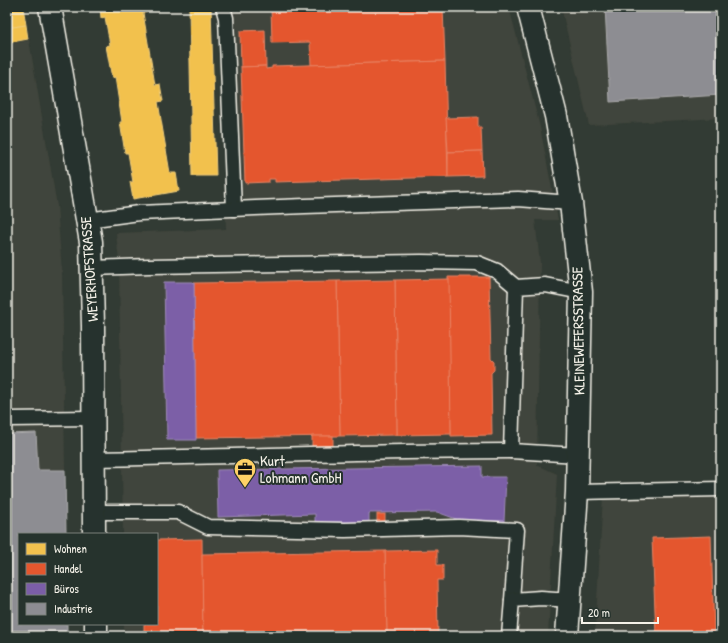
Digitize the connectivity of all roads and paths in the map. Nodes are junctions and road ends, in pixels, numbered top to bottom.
1 (50, 7) edge
2 (223, 7) edge
3 (528, 7) edge
4 (571, 203) junction
5 (234, 209) junction
6 (88, 220) junction
7 (92, 268) junction
8 (516, 287) junction
9 (581, 292) junction
10 (93, 418) junction
11 (7, 419) edge
12 (510, 451) junction
13 (578, 455) junction
14 (93, 459) junction
15 (721, 489) edge
16 (577, 492) junction
17 (94, 512) junction
18 (94, 533) edge
19 (512, 600) junction
20 (570, 600) junction
21 (96, 625) edge
22 (96, 636) edge
23 (509, 636) edge
24 (567, 636) edge

1 - 6 street, WEYERHOFSTRASSE
2 - 5 lane
3 - 4 street, KLEINEWEFERSSTRASSE
4 - 5 lane
4 - 9 street, KLEINEWEFERSSTRASSE
5 - 6 lane
6 - 7 street, WEYERHOFSTRASSE
7 - 8 lane
7 - 10 street, WEYERHOFSTRASSE
8 - 9 lane
8 - 12 lane
9 - 13 street, KLEINEWEFERSSTRASSE
10 - 11 lane
10 - 14 street, WEYERHOFSTRASSE
12 - 13 lane
12 - 14 lane
13 - 16 street, KLEINEWEFERSSTRASSE
14 - 17 street, WEYERHOFSTRASSE
15 - 16 lane
16 - 20 street, KLEINEWEFERSSTRASSE
17 - 18 street, WEYERHOFSTRASSE
17 - 19 lane
19 - 20 lane
19 - 23 lane
20 - 24 street, KLEINEWEFERSSTRASSE
21 - 22 street

